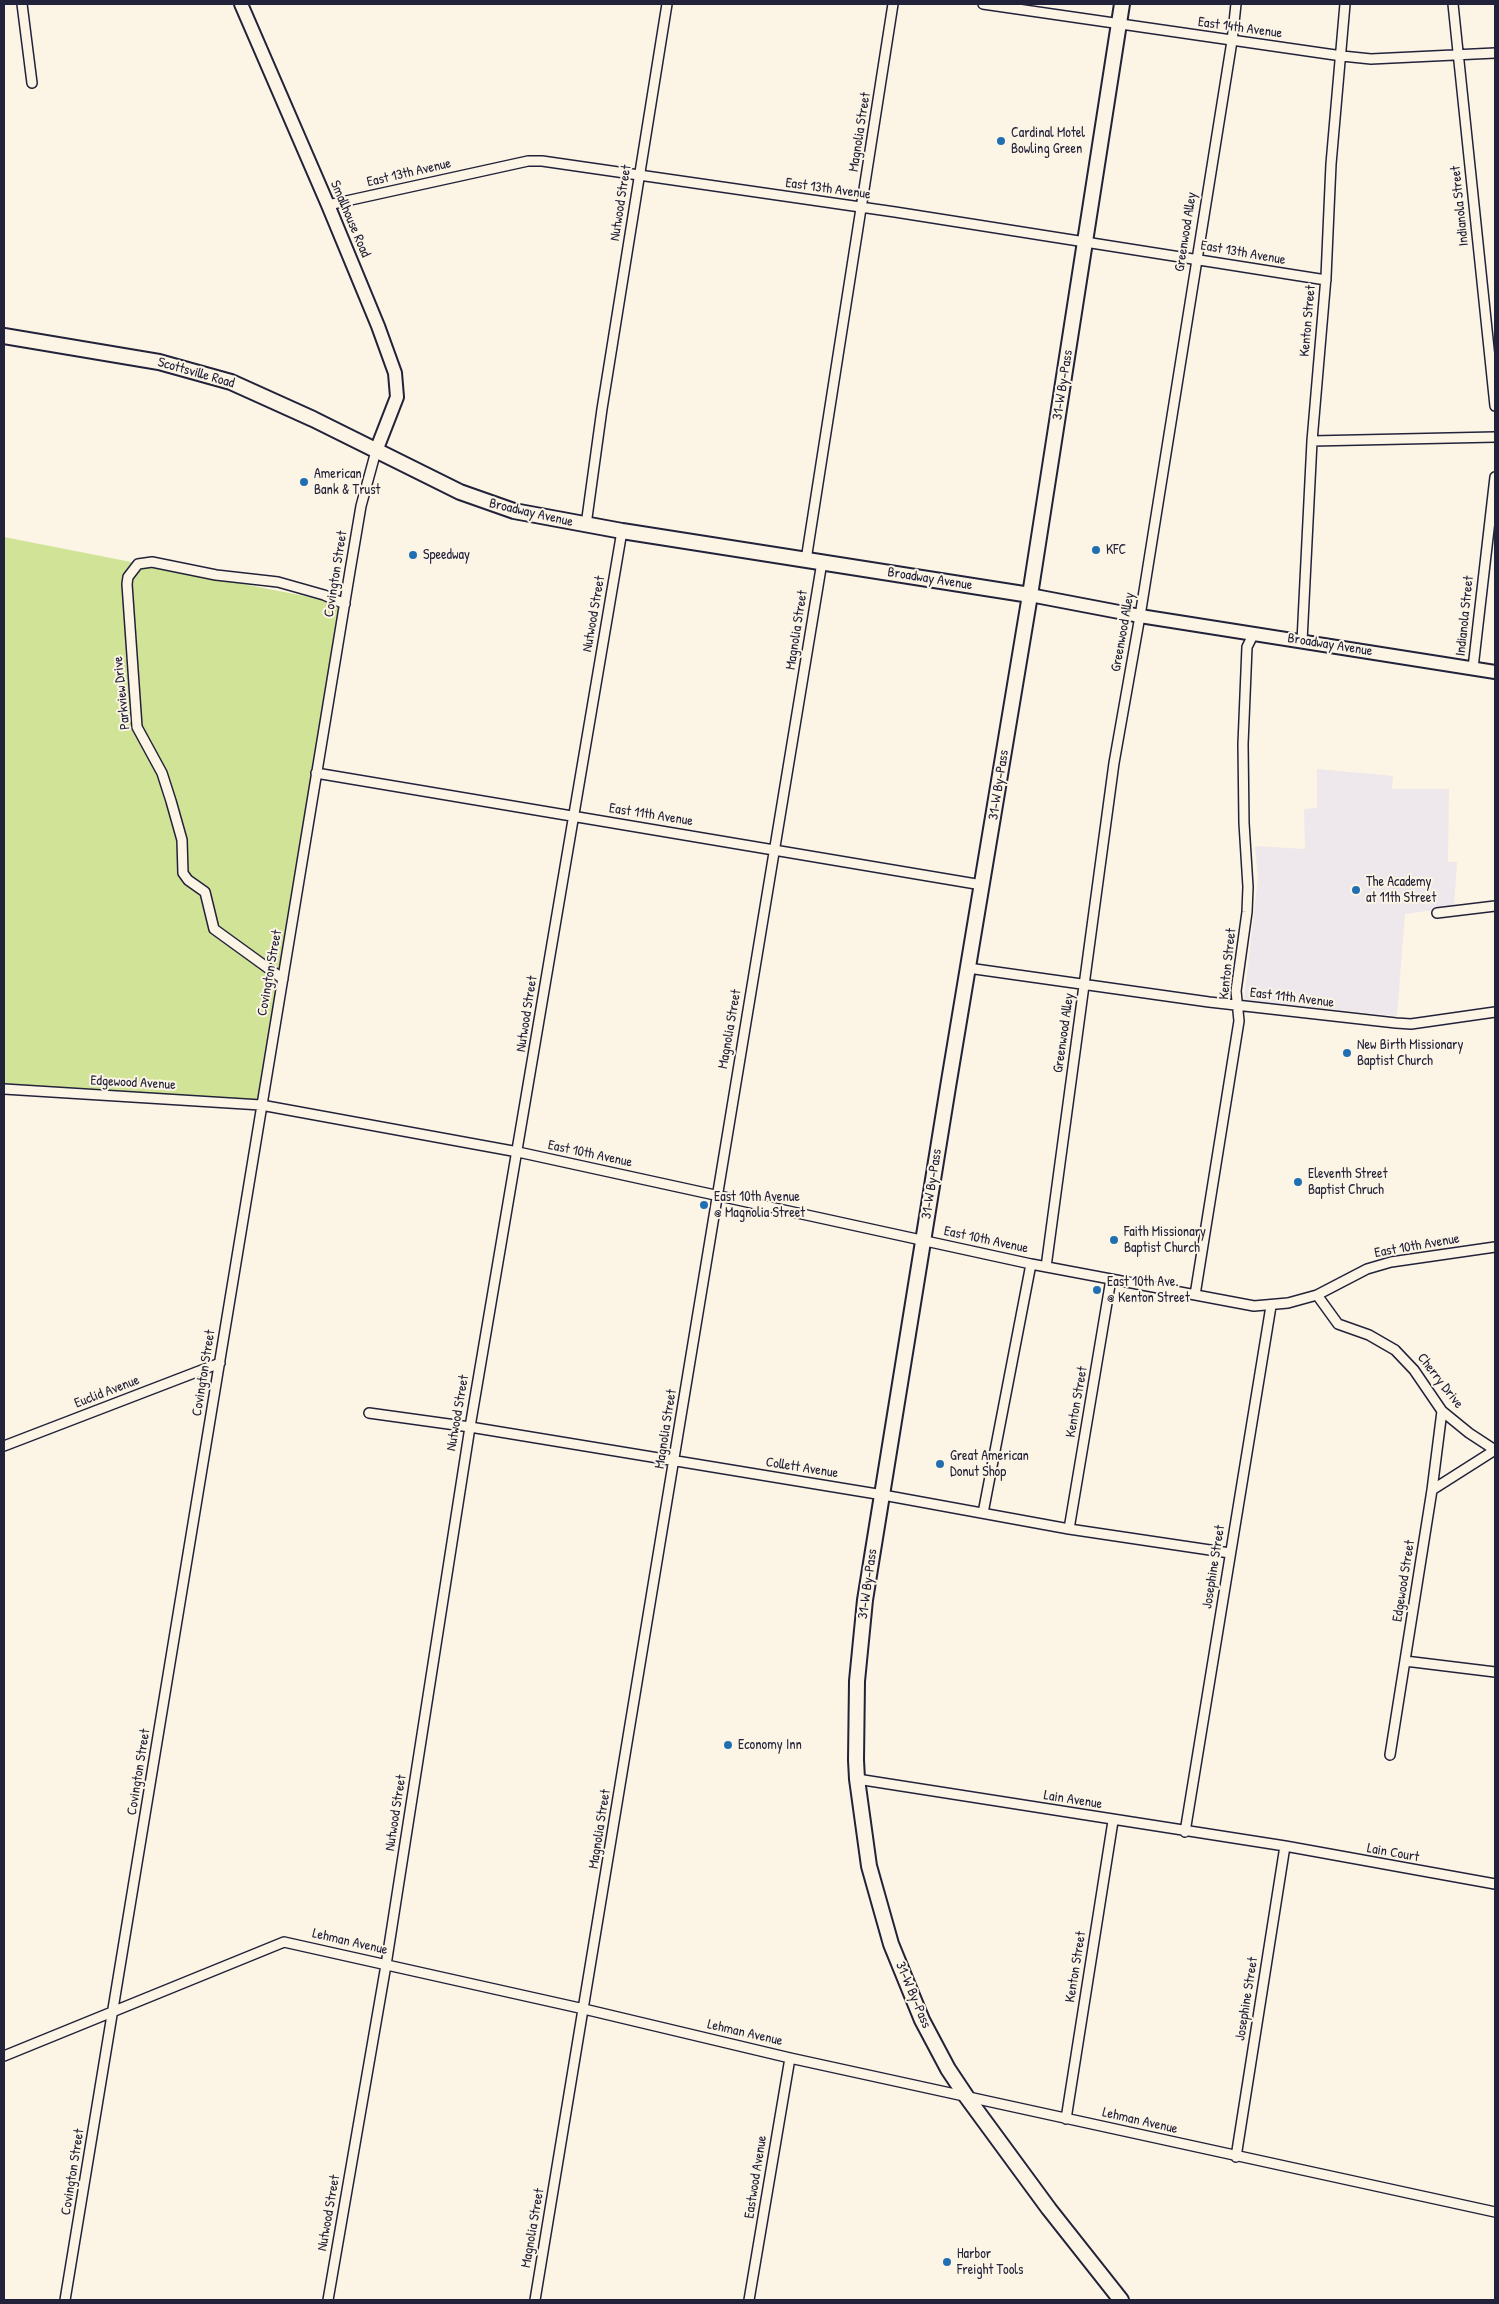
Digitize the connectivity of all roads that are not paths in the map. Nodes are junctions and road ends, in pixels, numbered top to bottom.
1 (22, 4) edge
2 (241, 4) edge
3 (667, 4) edge
4 (893, 4) edge
5 (983, 4) edge
6 (1122, 4) edge
7 (1236, 4) edge
8 (1345, 4) edge
9 (1453, 4) edge
10 (1119, 24) junction
11 (1232, 41) junction
12 (1495, 53) edge
13 (1459, 55) junction
14 (1342, 56) junction
15 (32, 83) dead end
16 (639, 175) junction
17 (328, 205) junction
18 (863, 208) junction
19 (1085, 242) junction
20 (1196, 259) junction
21 (1326, 280) junction
22 (4, 336) edge
23 (1495, 406) edge
24 (1495, 437) edge
25 (1312, 441) junction
26 (376, 451) junction
27 (1495, 478) edge
28 (586, 525) junction
29 (622, 531) junction
30 (806, 560) junction
31 (822, 562) junction
32 (1030, 595) junction
33 (345, 604) junction
34 (1140, 616) junction
35 (1254, 633) junction
36 (1302, 641) junction
37 (1473, 668) junction
38 (1495, 672) edge
39 (316, 773) junction
40 (574, 817) junction
41 (775, 849) junction
42 (982, 884) junction
43 (1495, 906) edge
44 (1437, 913) dead end
45 (968, 968) junction
46 (283, 979) junction
47 (1084, 985) junction
48 (1237, 1005) junction
49 (1495, 1012) edge
50 (4, 1089) edge
51 (261, 1105) junction
52 (518, 1152) junction
53 (716, 1195) junction
54 (922, 1241) junction
55 (1495, 1247) edge
56 (1031, 1264) junction
57 (1046, 1267) junction
58 (1111, 1279) junction
59 (1195, 1295) junction
60 (1317, 1295) junction
61 (1271, 1306) junction
62 (220, 1363) junction
63 (1442, 1411) junction
64 (369, 1413) dead end
65 (470, 1427) junction
66 (4, 1446) edge
67 (1495, 1450) edge
68 (675, 1461) junction
69 (1432, 1490) junction
70 (883, 1495) junction
71 (983, 1512) junction
72 (1069, 1528) junction
73 (1230, 1553) junction
74 (1405, 1660) junction
75 (1495, 1672) edge
76 (1390, 1756) dead end
77 (857, 1779) junction
78 (1113, 1821) junction
79 (1185, 1832) junction
80 (1285, 1846) junction
81 (1495, 1884) edge
82 (386, 1965) junction
83 (584, 2009) junction
84 (113, 2012) junction
85 (4, 2056) edge
86 (790, 2058) junction
87 (966, 2096) junction
88 (1066, 2118) junction
89 (1236, 2157) junction
90 (1495, 2212) edge
91 (65, 2300) edge
92 (328, 2300) edge
93 (535, 2300) edge
94 (749, 2300) edge
95 (1121, 2300) edge

1 - 15 street
2 - 17 street, Smallhouse Road
3 - 16 street, Nutwood Street
4 - 18 street, Magnolia Street
5 - 10 street, East 14th Avenue
6 - 10 main road, 31-W By-Pass
7 - 11 street, Greenwood Alley
8 - 14 street, Kenton Street
9 - 13 street, Indianola Street
10 - 11 street, East 14th Avenue
10 - 19 main road, 31-W By-Pass
11 - 14 street, East 14th Avenue
11 - 20 street, Greenwood Alley
12 - 13 street, East 14th Avenue
13 - 14 street, East 14th Avenue
13 - 23 street, Indianola Street
14 - 21 street, Kenton Street
16 - 17 street, East 13th Avenue
16 - 18 street, East 13th Avenue
16 - 28 street, Nutwood Street
17 - 26 street, Smallhouse Road
18 - 19 street, East 13th Avenue
18 - 30 street, Magnolia Street
19 - 20 street, East 13th Avenue
19 - 32 main road, 31-W By-Pass
20 - 21 street, East 13th Avenue
20 - 34 street, Greenwood Alley
21 - 25 street, Kenton Street
22 - 26 main road, Scottsville Road
24 - 25 street
25 - 36 street, Kenton Street
26 - 28 main road, Broadway Avenue
26 - 33 street, Covington Street
27 - 37 street, Indianola Street
28 - 29 main road, Broadway Avenue
29 - 30 main road, Broadway Avenue
29 - 40 street, Nutwood Street
30 - 31 main road, Broadway Avenue
31 - 32 main road, Broadway Avenue
31 - 41 street, Magnolia Street
32 - 34 street, Broadway Avenue
32 - 42 main road, 31-W By-Pass
33 - 39 street, Covington Street
33 - 46 street, Parkview Drive
34 - 35 street, Broadway Avenue
34 - 47 street, Greenwood Alley
35 - 36 street, Broadway Avenue
35 - 48 street, Kenton Street
36 - 37 street, Broadway Avenue
37 - 38 street, Broadway Avenue
39 - 40 street, East 11th Avenue
39 - 46 street, Covington Street
40 - 41 street, East 11th Avenue
40 - 52 street, Nutwood Street
41 - 42 street, East 11th Avenue
41 - 53 street, Magnolia Street
42 - 45 main road, 31-W By-Pass
43 - 44 street
45 - 47 street, East 11th Avenue
45 - 54 main road, 31-W By-Pass
46 - 51 street, Covington Street
47 - 48 street, East 11th Avenue
47 - 57 street, Greenwood Alley
48 - 49 street, East 11th Avenue
48 - 59 street, Kenton Street
50 - 51 street, Edgewood Avenue
51 - 52 street, East 10th Avenue
51 - 62 street, Covington Street
52 - 53 street, East 10th Avenue
52 - 65 street, Nutwood Street
53 - 54 street, East 10th Avenue
53 - 68 street, Magnolia Street
54 - 56 street, East 10th Avenue
54 - 70 main road, 31-W By-Pass
55 - 60 street, East 10th Avenue
56 - 57 street, East 10th Avenue
56 - 71 street
57 - 58 street, East 10th Avenue
58 - 59 street, East 10th Avenue
58 - 72 street, Kenton Street
59 - 61 street, East 10th Avenue
60 - 61 street, East 10th Avenue
60 - 63 street, Cherry Drive
61 - 73 street, Josephine Street
62 - 66 street, Euclid Avenue
62 - 84 street, Covington Street
63 - 67 street, Cherry Drive
63 - 69 street, Edgewood Street
64 - 65 street, Collett Avenue
65 - 68 street, Collett Avenue
65 - 82 street, Nutwood Street
67 - 69 street
68 - 70 street, Collett Avenue
68 - 83 street, Magnolia Street
69 - 74 street, Edgewood Street
70 - 71 street, Collett Avenue
70 - 77 main road, 31-W By-Pass
71 - 72 street, Collett Avenue
72 - 73 street, Collett Avenue
73 - 79 street, Josephine Street
74 - 75 street
74 - 76 street, Edgewood Street
77 - 78 street, Lain Avenue
77 - 87 main road, 31-W By-Pass
78 - 79 street, Lain Avenue
78 - 88 street, Kenton Street
79 - 80 street, Lain Avenue
80 - 81 street, Lain Court
80 - 89 street, Josephine Street
82 - 83 street, Lehman Avenue
82 - 84 street, Lehman Avenue
82 - 92 street, Nutwood Street
83 - 86 street, Lehman Avenue
83 - 93 street, Magnolia Street
84 - 85 street, Lehman Avenue
84 - 91 street, Covington Street
86 - 87 street, Lehman Avenue
86 - 94 street, Eastwood Avenue
87 - 88 street, Lehman Avenue
87 - 95 main road, 31-W By-Pass
88 - 89 street, Lehman Avenue
89 - 90 street, Lehman Avenue

